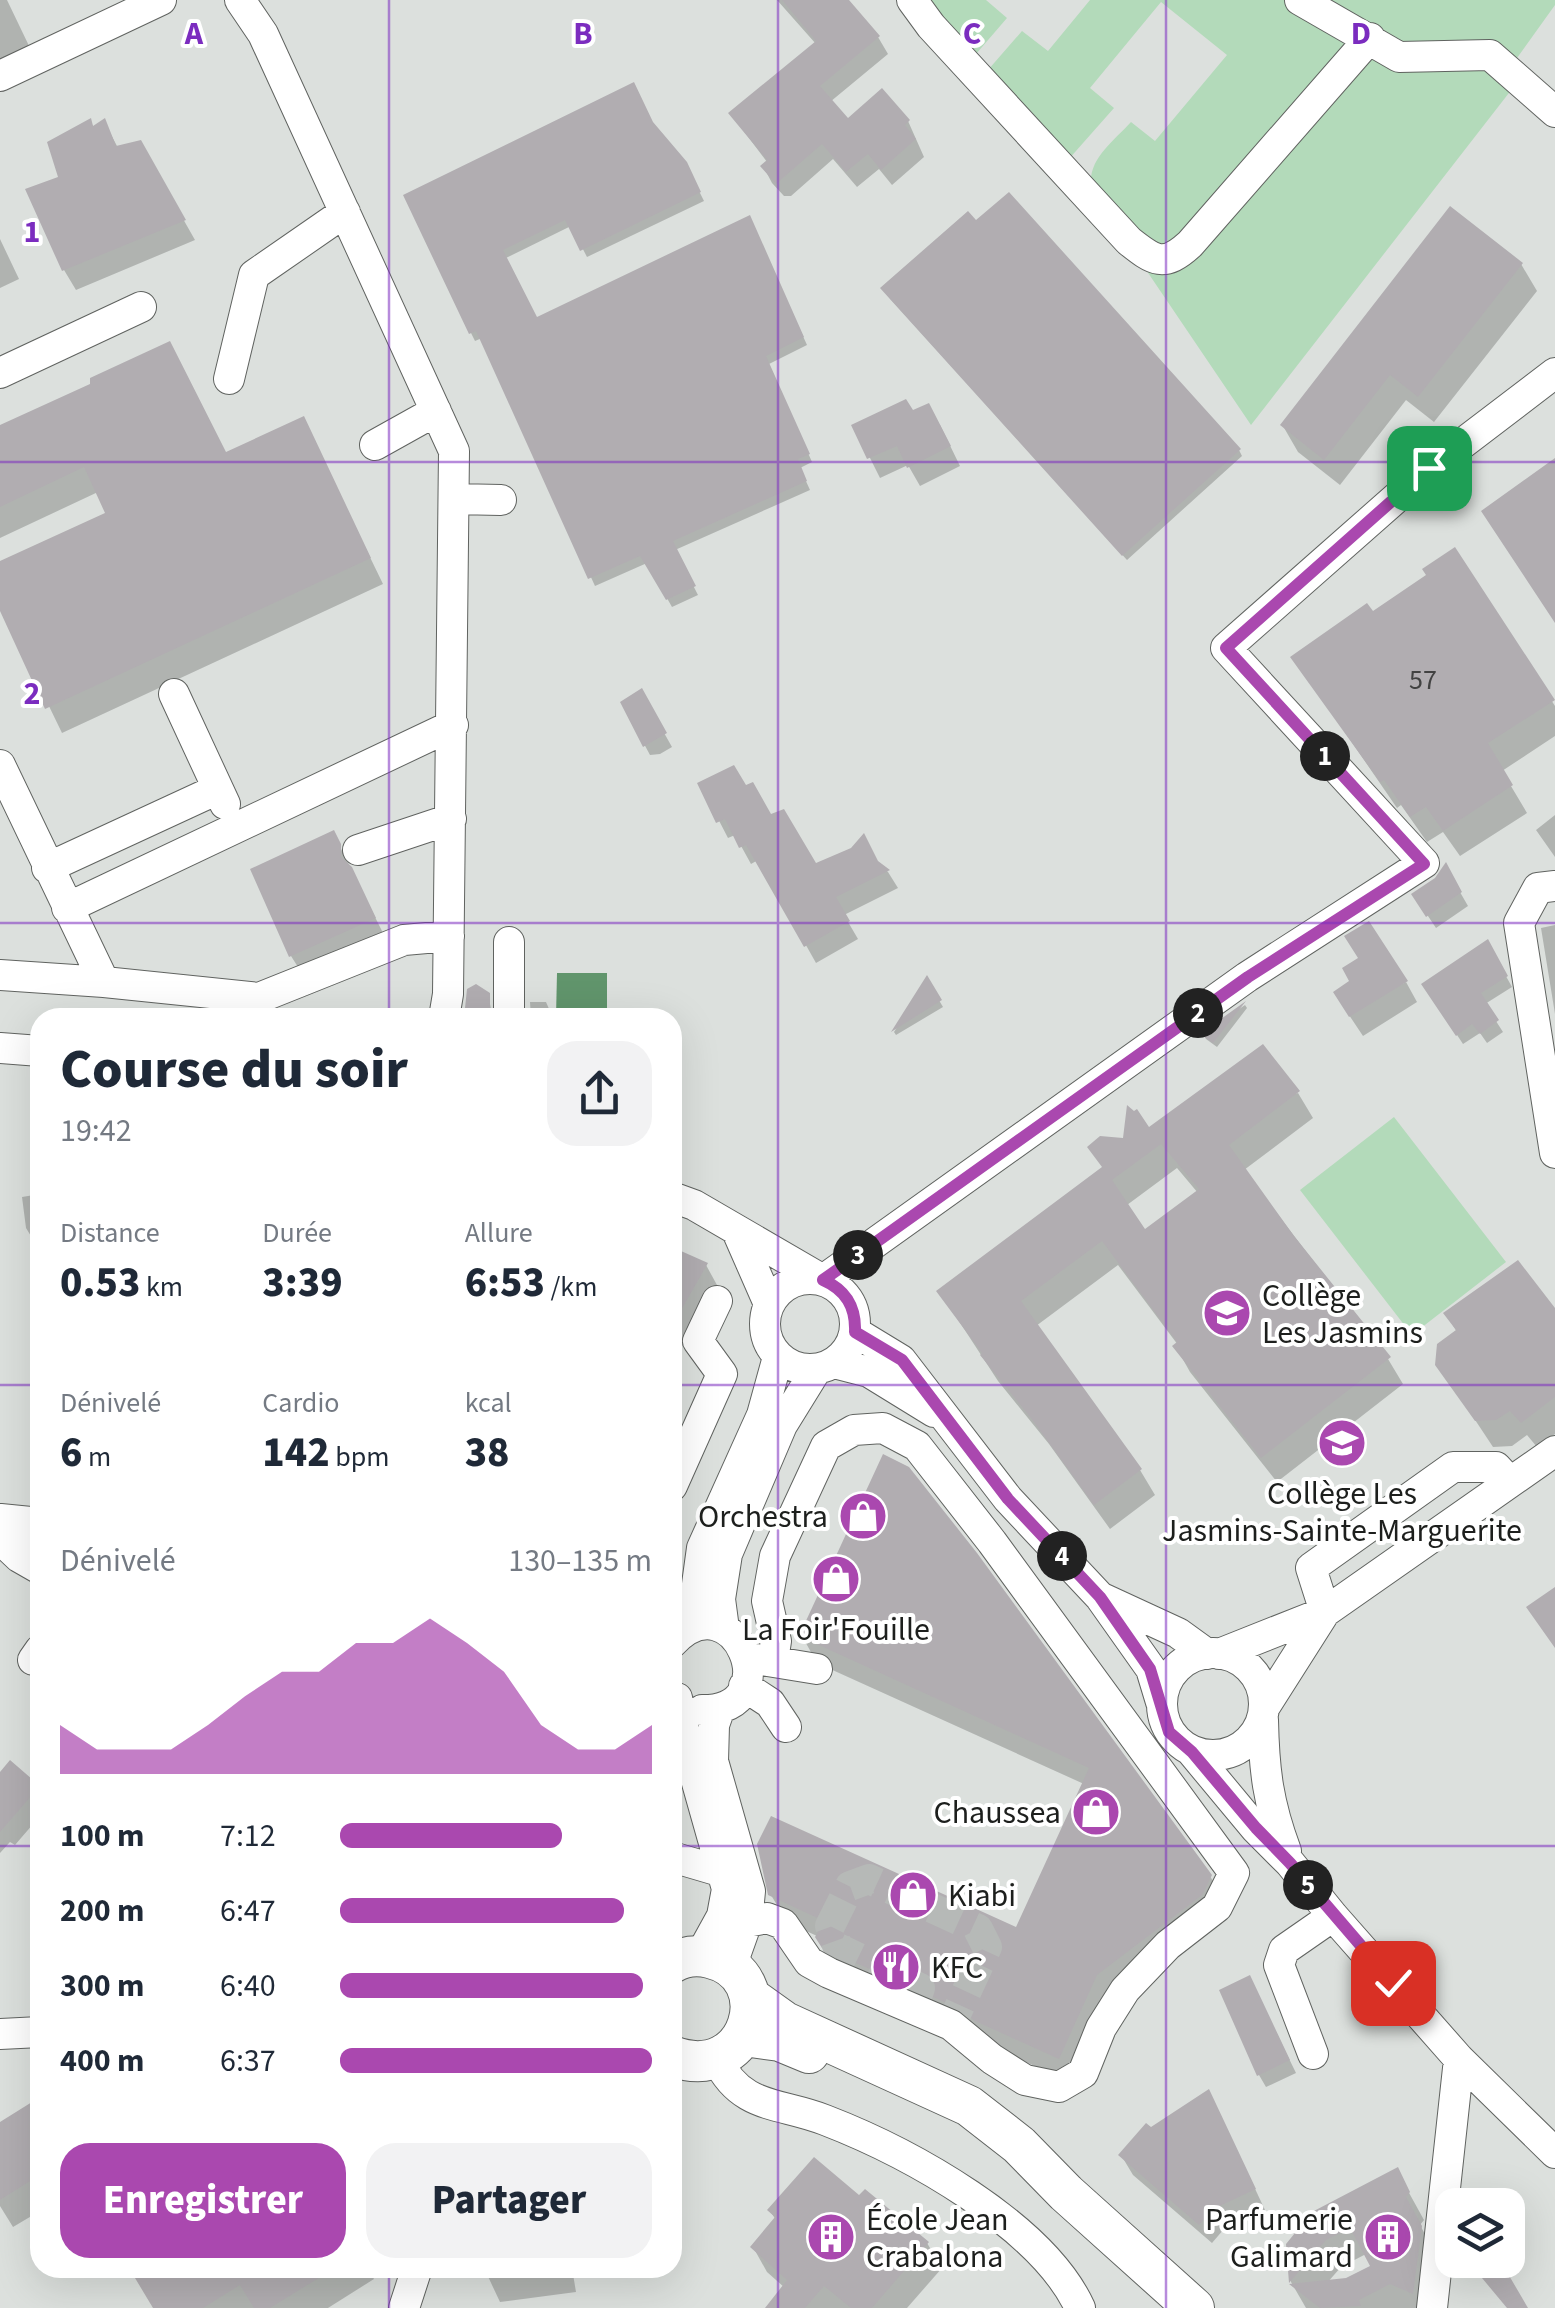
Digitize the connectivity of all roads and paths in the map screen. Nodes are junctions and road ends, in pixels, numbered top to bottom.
1 (161, 0) edge
2 (240, 0) edge
3 (912, 0) edge
4 (1300, 0) edge
5 (1370, 38) junction
6 (0, 76) edge
7 (1555, 112) edge
8 (345, 212) junction
9 (141, 307) dead end
10 (0, 372) edge
11 (1555, 373) edge
12 (228, 379) dead end
13 (436, 411) junction
14 (375, 445) dead end
15 (454, 499) junction
16 (501, 500) dead end
17 (174, 694) dead end
18 (452, 725) junction
19 (0, 765) edge
20 (451, 819) junction
21 (358, 850) dead end
22 (47, 868) junction
23 (1555, 886) edge
24 (67, 908) junction
25 (449, 936) junction
26 (509, 942) dead end
27 (0, 975) edge
28 (104, 982) junction
29 (445, 1008) edge
30 (509, 1008) edge
31 (0, 1048) edge
32 (30, 1050) edge
33 (1555, 1153) edge
34 (682, 1201) edge
35 (738, 1231) junction
36 (823, 1280) junction
37 (717, 1301) dead end
38 (769, 1304) junction
39 (855, 1332) junction
40 (778, 1357) junction
41 (825, 1366) junction
42 (945, 1419) junction
43 (686, 1423) edge
44 (1555, 1452) edge
45 (1510, 1482) junction
46 (0, 1524) edge
47 (30, 1527) edge
48 (0, 1539) edge
49 (30, 1564) edge
50 (1100, 1597) junction
51 (1325, 1612) junction
52 (682, 1623) edge
53 (724, 1629) junction
54 (682, 1633) edge
55 (1213, 1654) junction
56 (755, 1668) junction
57 (817, 1668) dead end
58 (682, 1700) edge
59 (1161, 1702) junction
60 (720, 1708) junction
61 (1264, 1714) junction
62 (682, 1723) edge
63 (786, 1727) dead end
64 (1192, 1752) junction
65 (708, 1823) junction
66 (682, 1848) edge
67 (682, 1860) edge
68 (1290, 1863) junction
69 (723, 1872) junction
70 (1333, 1916) junction
71 (747, 1922) junction
72 (708, 1987) edge
73 (30, 2032) edge
74 (0, 2034) edge
75 (1313, 2054) dead end
76 (682, 2059) edge
77 (1459, 2059) junction
78 (1550, 2138) edge
79 (414, 2278) edge
80 (404, 2308) edge
81 (1080, 2308) edge
82 (1195, 2308) edge
83 (1432, 2308) edge

1 - 6 street
2 - 8 street
3 - 5 street
4 - 5 street
5 - 7 street
8 - 12 street
8 - 13 street
9 - 10 street
11 - 36 street
13 - 14 street
13 - 15 street
15 - 16 street
15 - 18 street
17 - 22 street
18 - 20 street
18 - 24 street
19 - 22 street
20 - 21 street
20 - 25 street
22 - 24 street
23 - 33 street
24 - 28 street
25 - 28 street
25 - 29 street
26 - 30 street
27 - 28 street
31 - 32 street
34 - 35 street
35 - 36 street
35 - 38 street
36 - 38 street
36 - 39 street
37 - 43 street
38 - 40 street
39 - 41 street
39 - 42 street
40 - 41 street
40 - 52 street
41 - 42 street
41 - 53 street
42 - 50 street
44 - 45 street
45 - 51 street
45 - 51 street
46 - 47 main road
48 - 49 street
50 - 55 street
50 - 59 street
51 - 55 street
51 - 61 street
53 - 54 street
53 - 56 street
55 - 59 street
55 - 61 street
56 - 57 street
56 - 60 street
56 - 63 street
56 - 71 street
58 - 60 street
59 - 64 street
60 - 71 street
61 - 64 street
61 - 68 street
62 - 65 street
64 - 68 street
65 - 66 street
65 - 69 street
67 - 69 street
68 - 70 street
69 - 72 street
70 - 75 street
70 - 77 street
71 - 72 street
72 - 76 main road
72 - 81 street
72 - 82 main road
73 - 74 street
77 - 78 street
77 - 83 street
79 - 80 street

